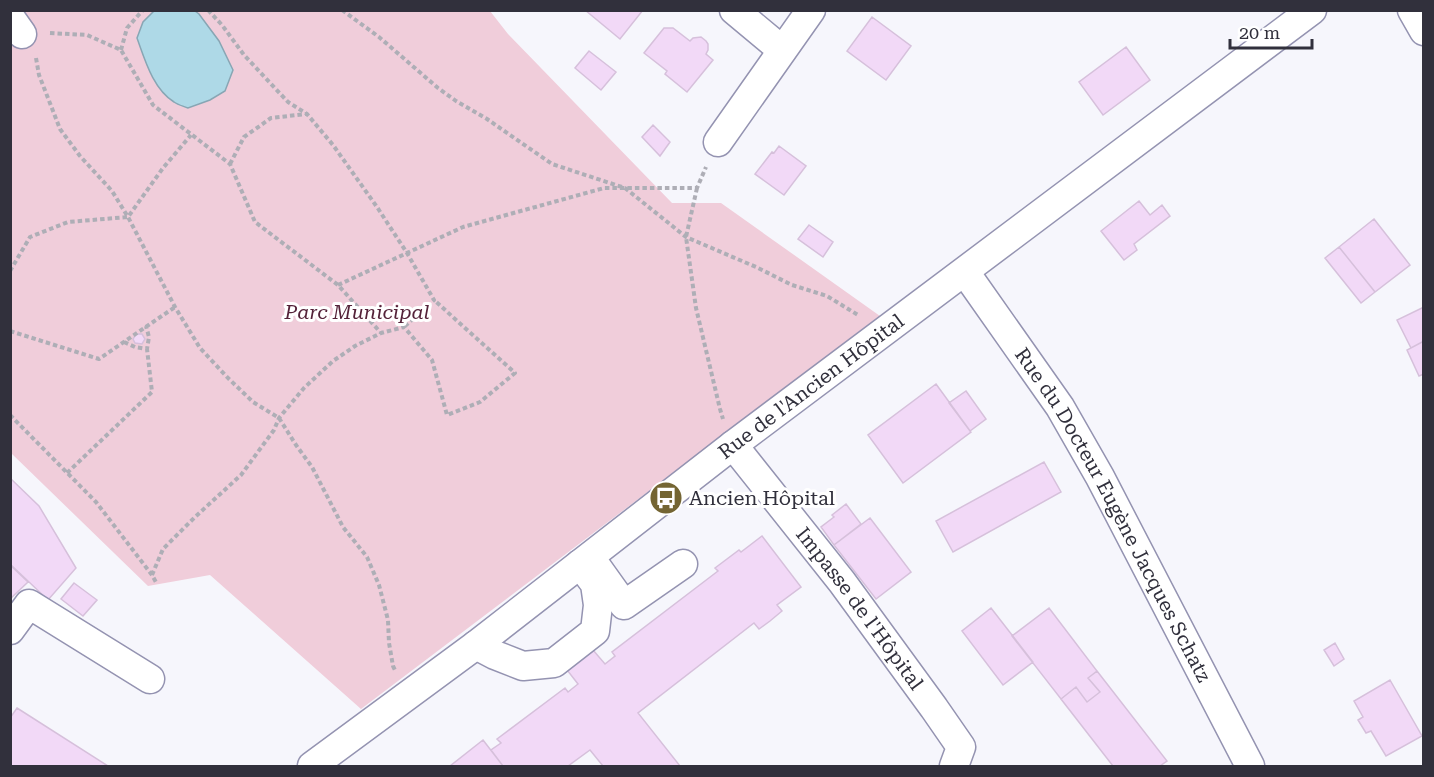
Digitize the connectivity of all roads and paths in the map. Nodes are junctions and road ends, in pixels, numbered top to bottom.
1 (143, 10) edge
2 (208, 10) edge
3 (342, 10) edge
4 (734, 10) edge
5 (811, 10) edge
6 (1312, 10) edge
7 (1412, 10) edge
8 (1424, 31) edge
9 (23, 36) edge
10 (121, 50) junction
11 (782, 50) junction
12 (307, 114) junction
13 (191, 135) junction
14 (718, 142) joint
15 (230, 164) junction
16 (625, 188) junction
17 (697, 188) junction
18 (128, 217) junction
19 (686, 237) junction
20 (407, 253) junction
21 (10, 271) edge
22 (965, 272) junction
23 (338, 285) junction
24 (434, 300) junction
25 (175, 307) junction
26 (146, 326) junction
27 (404, 327) junction
28 (10, 330) edge
29 (381, 333) junction
30 (877, 337) junction
31 (123, 342) junction
32 (147, 349) junction
33 (10, 415) edge
34 (279, 418) junction
35 (733, 445) junction
36 (67, 472) junction
37 (585, 560) junction
38 (683, 564) dead end
39 (152, 576) junction
40 (157, 585) dead end
41 (10, 630) edge
42 (476, 645) junction
43 (150, 679) dead end
44 (409, 694) junction
45 (957, 757) edge
46 (312, 766) edge
47 (1250, 766) edge

1 - 10 path
2 - 12 path
3 - 16 path
4 - 11 street
5 - 11 street
6 - 22 street, Rue de l'Ancien Hôpital
7 - 8 street
9 - 10 path
9 - 18 path
10 - 13 path
11 - 14 street
12 - 15 path
12 - 20 path
13 - 15 path
13 - 18 path
14 - 17 path
15 - 23 path
16 - 17 path
16 - 19 path
16 - 20 path
17 - 19 path
18 - 21 path
18 - 25 path
19 - 30 path
19 - 35 path
20 - 23 path
20 - 24 path
22 - 30 street, Rue de l'Ancien Hôpital
22 - 47 street, Rue du Docteur Eugène Jacques Schatz
23 - 29 path
24 - 27 path
24 - 27 path
25 - 26 path
25 - 34 path
26 - 31 path
26 - 32 path
27 - 29 path
28 - 31 path
29 - 34 path
30 - 35 street, Rue de l'Ancien Hôpital
31 - 32 path
32 - 36 path
33 - 36 path
34 - 39 path
34 - 44 path
35 - 37 street, Rue de l'Ancien Hôpital
35 - 45 street, Impasse de l'Hôpital
36 - 39 path
37 - 38 street
37 - 42 street, Rue de l'Ancien Hôpital
37 - 42 street
39 - 40 path
41 - 43 street
42 - 44 street, Rue de l'Ancien Hôpital
44 - 46 street, Rue de l'Ancien Hôpital

